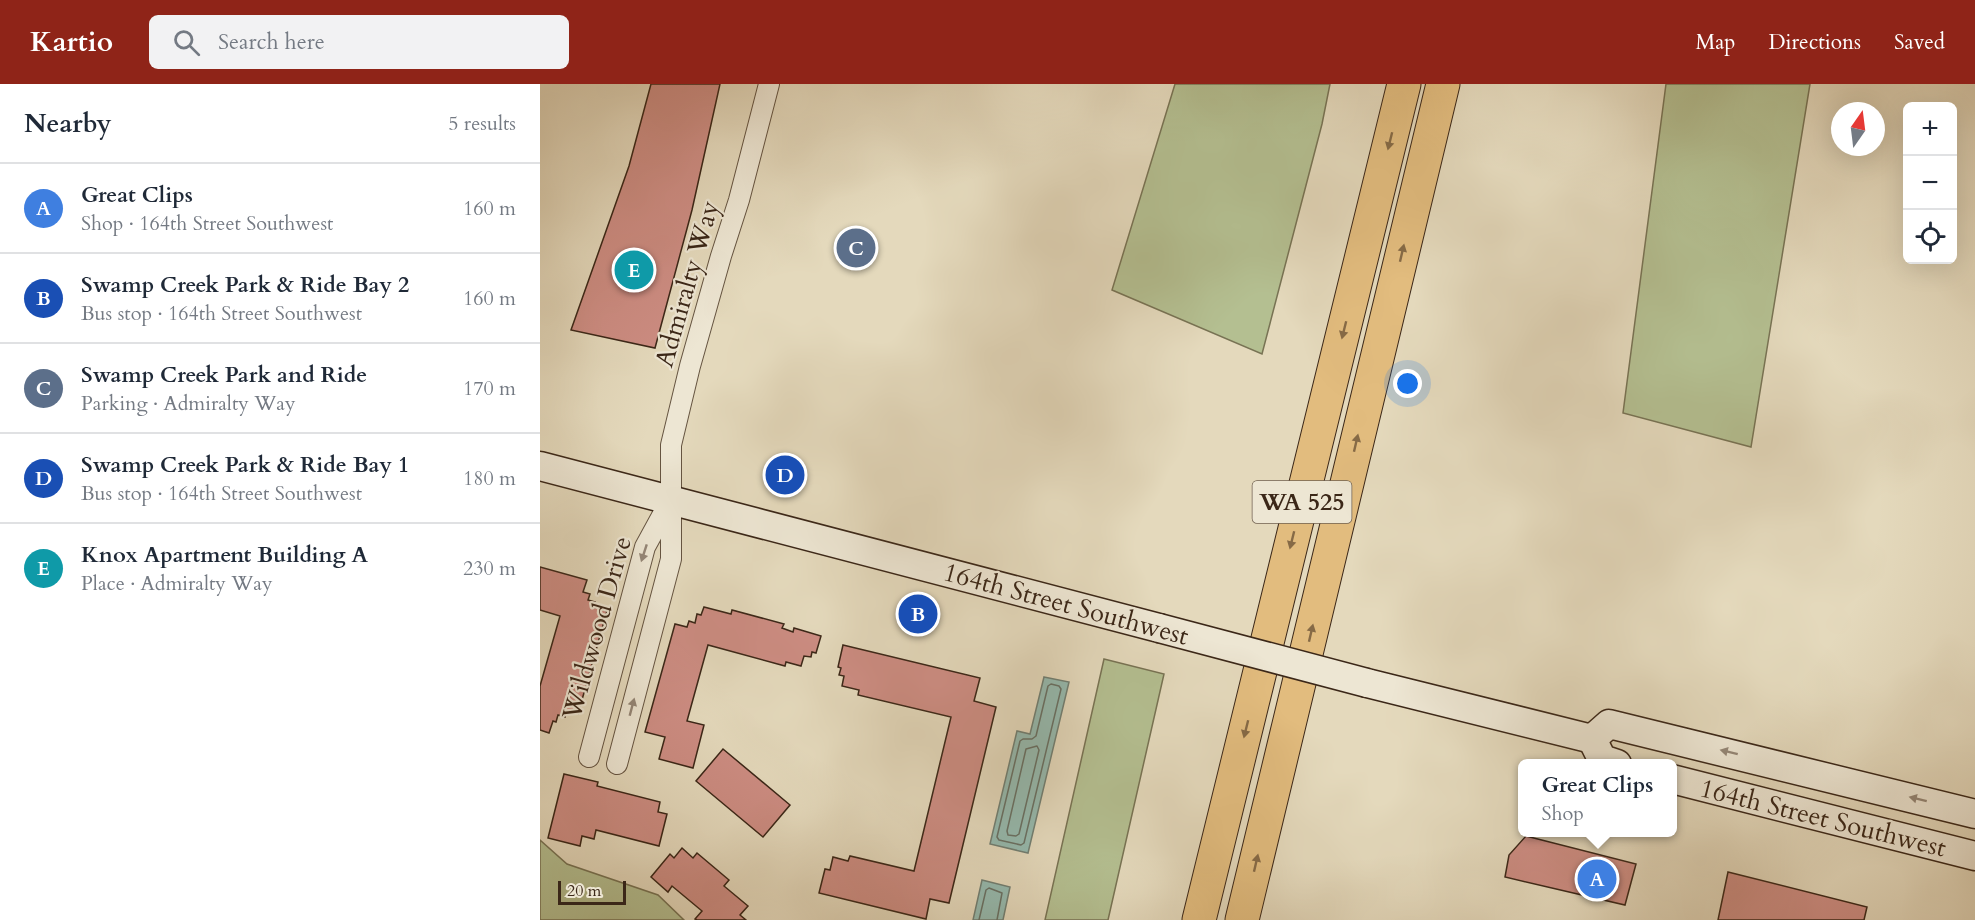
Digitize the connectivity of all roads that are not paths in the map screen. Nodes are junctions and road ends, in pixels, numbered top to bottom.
1 (769, 84) edge
2 (1404, 84) edge
3 (1443, 84) edge
4 (540, 466) edge
5 (670, 500) junction
6 (1592, 739) junction
7 (589, 757) dead end
8 (1602, 759) edge
9 (616, 764) dead end
10 (1677, 780) edge
11 (1975, 814) edge
12 (1975, 856) edge
13 (1199, 920) edge
14 (1242, 920) edge

1 - 5 street, Admiralty Way
2 -> 13 highway, WA 525
14 -> 3 highway, WA 525
4 - 5 main road, 164th Street Southwest
5 - 6 main road, 164th Street Southwest, bridge
5 -> 7 street, Wildwood Drive
9 -> 5 street, Wildwood Drive
6 - 8 main road
11 -> 6 main road, 164th Street Southwest
10 - 12 main road, 164th Street Southwest

